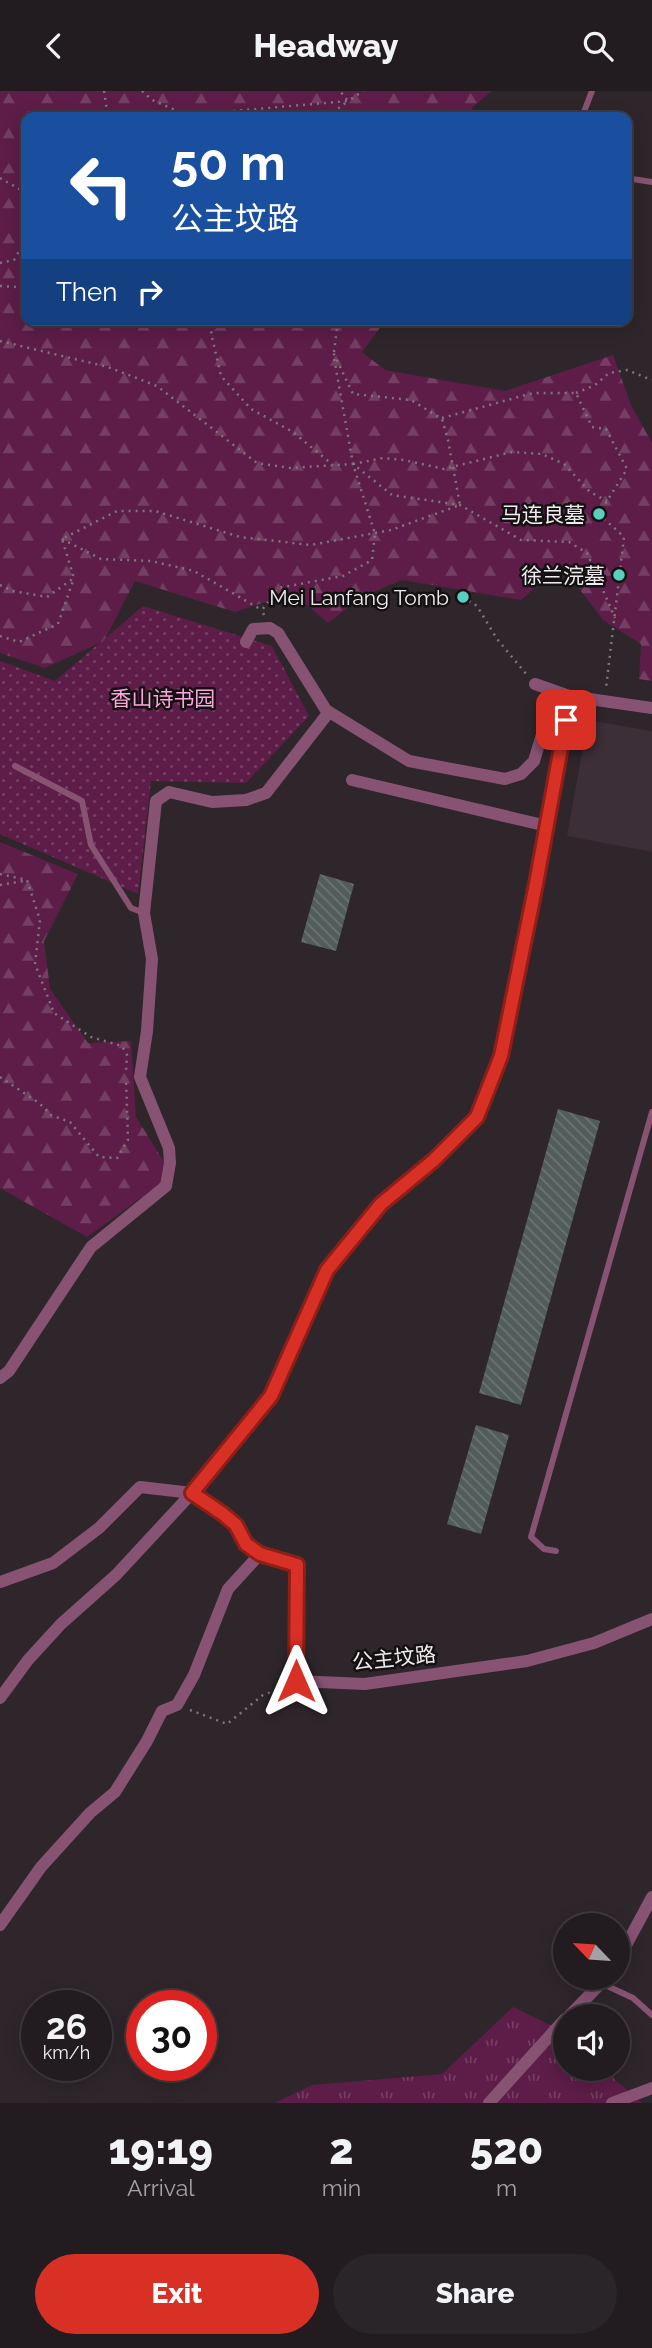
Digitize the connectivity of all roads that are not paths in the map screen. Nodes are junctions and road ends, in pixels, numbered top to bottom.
1 (592, 91) edge
2 (584, 112) edge
3 (632, 179) edge
4 (652, 182) edge
5 (246, 642) dead end
6 (535, 684) road end
7 (555, 691) junction
8 (569, 696) junction
9 (652, 708) edge
10 (329, 712) junction
11 (15, 766) dead end
12 (352, 780) dead end
13 (547, 826) junction
14 (144, 913) junction
15 (652, 1112) edge
16 (0, 1378) edge
17 (192, 1493) junction
18 (556, 1551) dead end
19 (260, 1554) junction
20 (0, 1582) edge
21 (652, 1619) edge
22 (0, 1698) edge
23 (652, 1897) edge
24 (0, 1925) edge
25 (630, 1938) edge
26 (596, 1990) edge
27 (620, 1990) edge
28 (581, 2004) edge
29 (652, 2015) edge
30 (553, 2033) edge
31 (652, 2088) edge
32 (489, 2103) edge
33 (612, 2103) edge

1 - 2 lane
3 - 4 lane
5 - 10 street
6 - 7 street
7 - 8 street
7 - 10 street
8 - 9 street
8 - 13 street
10 - 14 street
11 - 14 lane
12 - 13 street
13 - 17 street
14 - 16 street
15 - 18 lane
17 - 19 street
17 - 20 street
17 - 22 street
19 - 21 street, 公主坟路
19 - 24 street
23 - 25 street
26 - 28 street
27 - 29 lane
30 - 32 street
31 - 33 street

